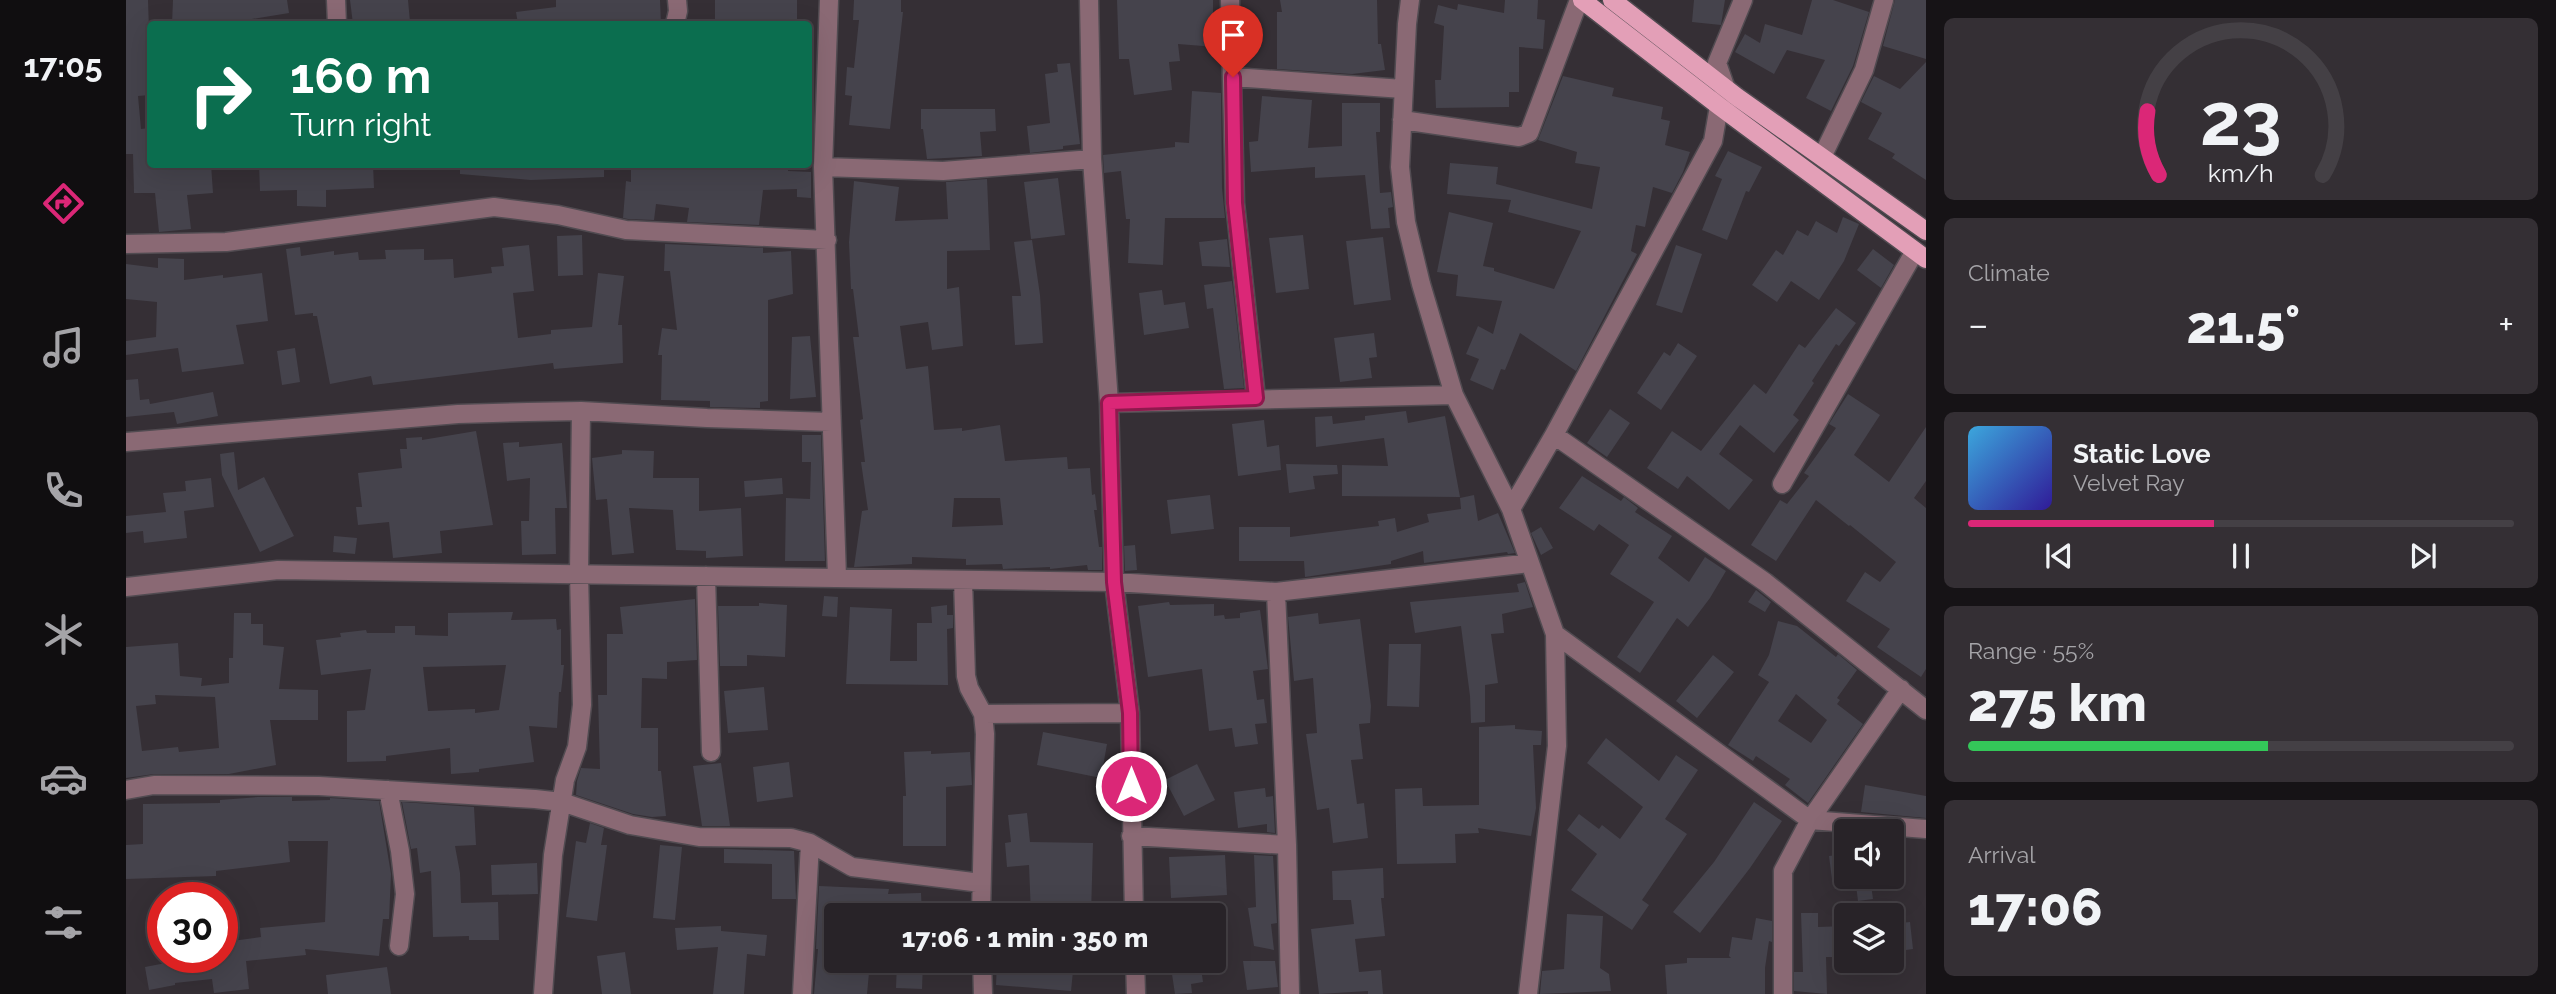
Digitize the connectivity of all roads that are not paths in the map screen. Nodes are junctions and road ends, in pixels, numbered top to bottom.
1 (336, 0) edge
2 (677, 0) edge
3 (829, 0) edge
4 (1089, 0) edge
5 (1230, 0) edge
6 (1410, 0) edge
7 (1581, 0) edge
8 (1612, 0) edge
9 (1744, 0) edge
10 (1884, 0) edge
11 (337, 21) edge
12 (676, 21) edge
13 (1233, 77) junction
14 (1403, 89) junction
15 (1726, 89) junction
16 (1719, 106) junction
17 (1402, 120) junction
18 (1822, 157) junction
19 (1092, 159) junction
20 (823, 167) junction
21 (1923, 224) edge
22 (827, 240) junction
23 (126, 244) edge
24 (1920, 255) edge
25 (1454, 395) junction
26 (1256, 398) junction
27 (1109, 403) junction
28 (581, 411) junction
29 (831, 422) junction
30 (1555, 435) junction
31 (126, 442) edge
32 (1782, 484) dead end
33 (1511, 509) junction
34 (1530, 563) junction
35 (579, 573) junction
36 (706, 576) junction
37 (836, 577) junction
38 (963, 580) junction
39 (1114, 582) junction
40 (126, 587) edge
41 (1276, 592) junction
42 (1555, 634) junction
43 (1901, 689) junction
44 (1926, 710) edge
45 (1130, 713) junction
46 (982, 714) junction
47 (711, 752) dead end
48 (126, 790) edge
49 (387, 790) junction
50 (562, 802) junction
51 (1810, 820) junction
52 (1926, 830) edge
53 (1131, 836) junction
54 (810, 843) junction
55 (1287, 845) junction
56 (981, 883) junction
57 (981, 903) edge
58 (1133, 903) edge
59 (399, 946) dead end
60 (982, 973) edge
61 (1135, 973) edge
62 (543, 994) edge
63 (802, 994) edge
64 (982, 994) edge
65 (1136, 994) edge
66 (1290, 994) edge
67 (1528, 994) edge
68 (1783, 994) edge

1 - 11 street
2 - 12 street
3 - 20 street
4 - 19 street
5 - 13 street
6 - 14 street
7 - 16 main road
7 - 17 street
8 - 15 main road
9 - 15 street
10 - 18 street
13 - 14 street
13 - 26 street
14 - 17 street
15 - 16 street
15 - 18 main road
16 - 24 main road
16 - 30 street
17 - 25 street
18 - 21 main road
19 - 20 street
19 - 27 street
20 - 22 street
22 - 23 street
22 - 29 street
24 - 32 street
25 - 26 street
25 - 33 street
26 - 27 street
27 - 39 street
28 - 29 street
28 - 31 street
28 - 35 street
29 - 37 street
30 - 33 street
30 - 43 street
33 - 34 street
34 - 41 street
34 - 42 street
35 - 36 street
35 - 40 street
35 - 50 street
36 - 37 street
36 - 47 street
37 - 38 street
38 - 39 street
38 - 46 street
39 - 41 street
39 - 45 street
41 - 55 street
42 - 51 street
42 - 67 street
43 - 44 street
43 - 51 street
45 - 46 street
45 - 53 street
46 - 56 street
48 - 49 street
49 - 50 street
49 - 59 street
50 - 54 street
50 - 62 street
51 - 52 street
51 - 68 street
53 - 55 street
53 - 58 street
54 - 56 street
54 - 63 street
55 - 66 street
56 - 57 street
60 - 64 street
61 - 65 street

